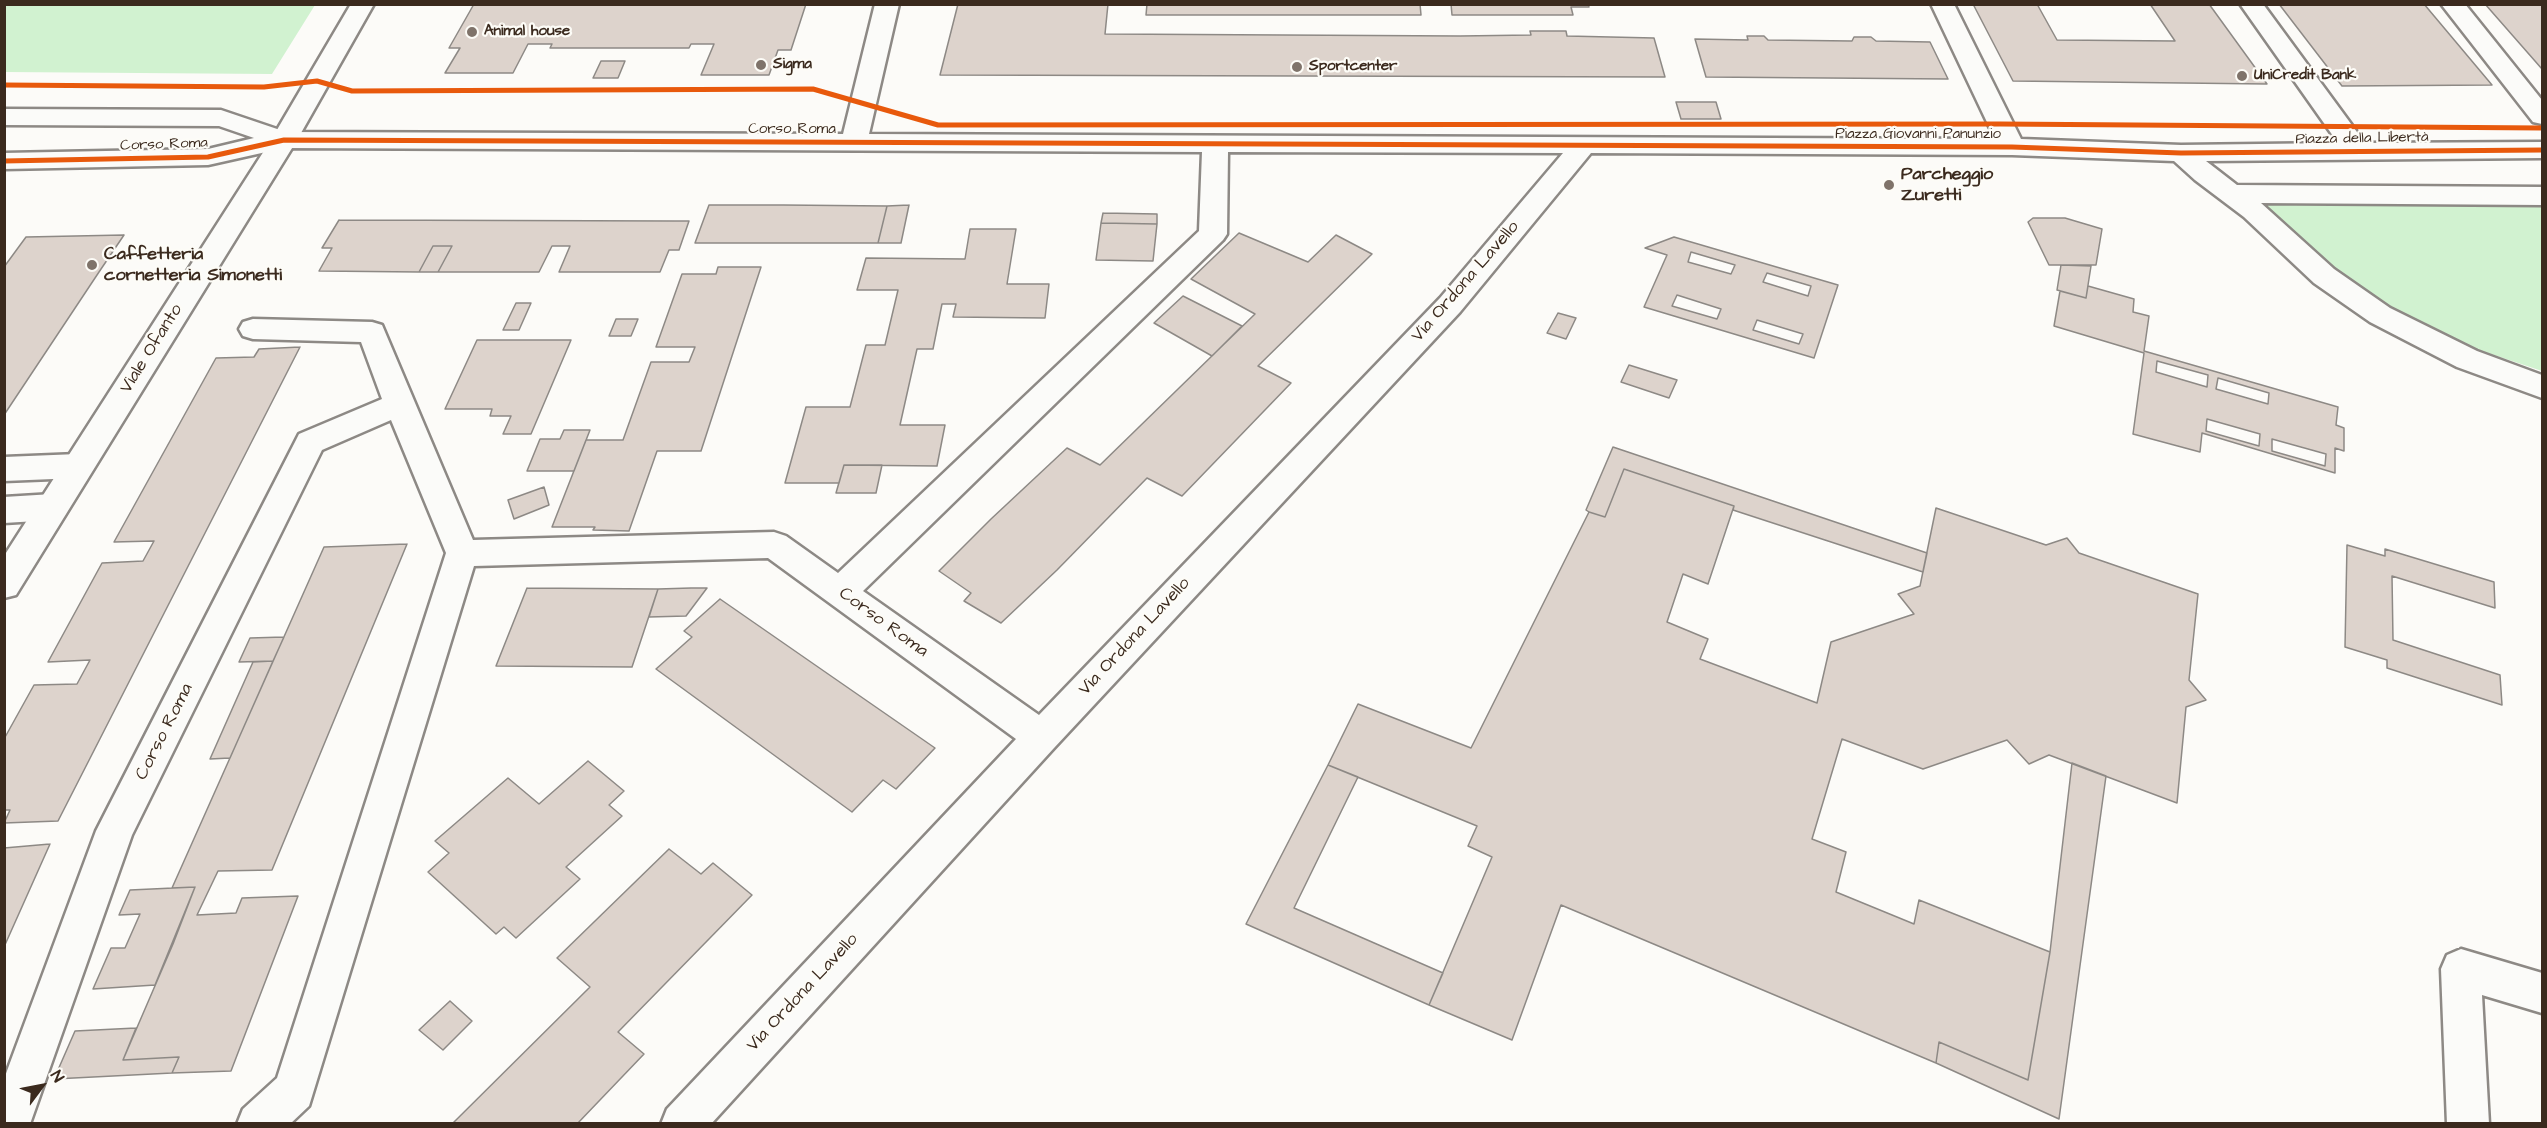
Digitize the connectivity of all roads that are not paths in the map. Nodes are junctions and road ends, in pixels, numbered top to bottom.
1 (363, 4) edge
2 (887, 4) edge
3 (1942, 4) edge
4 (2251, 4) edge
5 (2452, 4) edge
6 (2542, 116) edge
7 (4, 117) edge
8 (284, 140) junction
9 (854, 143) junction
10 (1215, 145) junction
11 (1582, 147) junction
12 (2012, 147) junction
13 (2542, 150) edge
14 (2357, 151) junction
15 (2181, 153) junction
16 (4, 161) edge
17 (2231, 194) junction
18 (2542, 196) edge
19 (253, 329) dead end
20 (2542, 387) edge
21 (399, 404) junction
22 (78, 466) junction
23 (4, 469) edge
24 (53, 507) junction
25 (4, 510) edge
26 (462, 553) junction
27 (4, 585) edge
28 (840, 592) junction
29 (1041, 737) junction
30 (2542, 993) edge
31 (9, 1124) edge
32 (258, 1124) edge
33 (682, 1124) edge
34 (2468, 1124) edge

1 - 8 street, Viale Ofanto
2 - 9 street
3 - 12 street
4 - 14 street
5 - 6 street
7 - 8 street, Corso Roma
8 - 9 street, Corso Roma
8 - 16 street, Corso Roma
8 - 22 street, Viale Ofanto
9 - 10 street, Corso Roma
10 - 11 street, Corso Roma
10 - 28 street
11 - 12 street, Piazza Giovanni Panunzio
11 - 29 street, Via Ordona Lavello
12 - 15 street, Piazza Giovanni Panunzio
13 - 14 street, Piazza della Libertà
14 - 15 street, Piazza della Libertà
15 - 17 street
17 - 18 street
17 - 20 street
19 - 21 street
21 - 26 street
21 - 31 street, Corso Roma
22 - 23 street
22 - 24 street, Viale Ofanto
24 - 25 street
24 - 27 street, Viale Ofanto
26 - 28 street, Corso Roma
26 - 32 street
28 - 29 street, Corso Roma
29 - 33 street, Via Ordona Lavello
30 - 34 street

